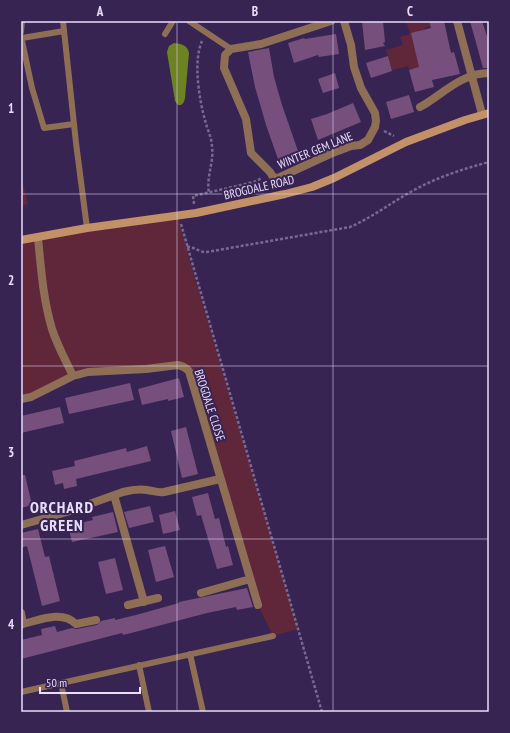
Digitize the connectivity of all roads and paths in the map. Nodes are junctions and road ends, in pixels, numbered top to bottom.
1 (22, 21) edge
2 (63, 21) edge
3 (173, 21) edge
4 (189, 21) edge
5 (331, 21) edge
6 (344, 21) edge
7 (457, 21) edge
8 (64, 31) junction
9 (207, 32) junction
10 (165, 34) dead end
11 (21, 35) edge
12 (231, 49) junction
13 (489, 73) edge
14 (471, 76) junction
15 (420, 107) dead end
16 (485, 114) edge
17 (74, 124) junction
18 (375, 127) junction
19 (406, 142) junction
20 (489, 162) edge
21 (270, 172) junction
22 (209, 193) junction
23 (196, 213) junction
24 (178, 216) junction
25 (87, 228) junction
26 (38, 238) junction
27 (21, 240) edge
28 (186, 247) junction
29 (73, 376) junction
30 (21, 399) edge
31 (220, 479) junction
32 (114, 495) junction
33 (21, 525) edge
34 (250, 579) junction
35 (200, 593) dead end
36 (158, 598) dead end
37 (144, 602) junction
38 (128, 605) dead end
39 (258, 605) dead end
40 (21, 613) edge
41 (96, 620) dead end
42 (22, 625) edge
43 (273, 636) dead end
44 (190, 654) junction
45 (139, 665) junction
46 (61, 683) junction
47 (21, 692) edge
48 (67, 712) edge
49 (150, 712) edge
50 (203, 712) edge
51 (322, 712) edge

1 - 11 lane
2 - 8 lane
3 - 10 lane
4 - 9 lane
5 - 12 street
6 - 18 street
7 - 14 street
8 - 11 lane
8 - 17 lane
9 - 12 lane
9 - 22 path
11 - 17 lane
12 - 21 street, WINTER GEM LANE
13 - 14 street
14 - 15 street
14 - 16 street
16 - 19 street, BROGDALE ROAD
17 - 25 lane
18 - 19 path
18 - 21 street, WINTER GEM LANE
19 - 23 street, BROGDALE ROAD
20 - 28 path
21 - 22 path
22 - 23 path
23 - 24 street, BROGDALE ROAD
24 - 25 street, BROGDALE ROAD
24 - 28 path
25 - 26 street, BROGDALE ROAD
26 - 27 street, BROGDALE ROAD
26 - 29 street
28 - 51 path
29 - 30 street, BROGDALE CLOSE
29 - 31 street, BROGDALE CLOSE
31 - 32 street
31 - 34 street, BROGDALE CLOSE
32 - 33 street
32 - 37 street
34 - 35 street
34 - 39 street, BROGDALE CLOSE
36 - 37 street
37 - 38 street
40 - 42 street
41 - 42 street
43 - 44 lane
44 - 45 lane
44 - 50 lane
45 - 46 lane
45 - 49 lane
46 - 47 lane
46 - 48 lane

